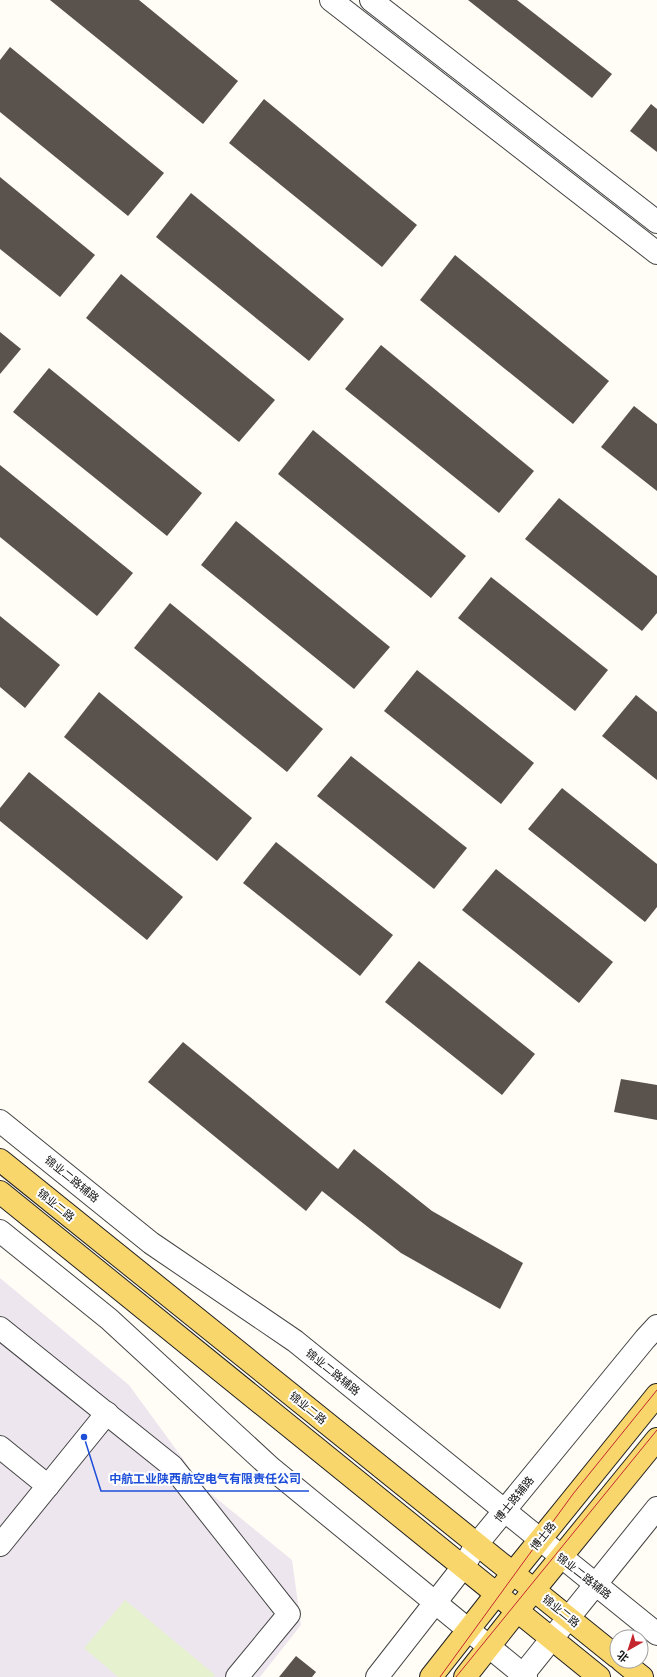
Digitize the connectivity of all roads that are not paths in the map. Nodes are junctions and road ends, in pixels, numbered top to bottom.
1 (331, 0) edge
2 (371, 0) edge
3 (657, 222) edge
4 (657, 253) edge
5 (0, 1121) edge
6 (0, 1160) edge
7 (0, 1192) edge
8 (0, 1231) edge
9 (657, 1326) edge
10 (0, 1328) edge
11 (657, 1396) edge
12 (107, 1413) junction
13 (657, 1439) edge
14 (0, 1447) edge
15 (48, 1486) junction
16 (657, 1508) edge
17 (505, 1512) junction
18 (540, 1540) junction
19 (477, 1544) junction
20 (0, 1545) edge
21 (561, 1557) junction
22 (463, 1567) junction
23 (513, 1573) junction
24 (595, 1584) junction
25 (534, 1590) junction
26 (497, 1594) junction
27 (436, 1603) junction
28 (517, 1611) junction
29 (568, 1617) junction
30 (469, 1630) junction
31 (657, 1634) edge
32 (551, 1639) junction
33 (490, 1646) junction
34 (609, 1650) edge
35 (632, 1669) edge
36 (523, 1676) edge
37 (237, 1677) edge
38 (377, 1677) edge
39 (432, 1677) edge
40 (466, 1677) edge
41 (599, 1677) edge
42 (642, 1677) edge

1 - 4 street
2 - 3 street
5 - 17 street, 锦业二路辅路
6 - 19 main road, 锦业二路
7 - 22 main road
8 - 27 street
9 - 17 street, 博士路辅路
10 - 12 street
11 - 18 main road, 博士路
12 - 15 street
12 - 37 street
13 - 21 main road
14 - 15 street
15 - 20 street
16 - 24 street
17 - 18 street, 锦业二路辅路
17 - 19 street, 博士路辅路
18 - 21 street, 锦业二路辅路
18 - 23 main road, 博士路
19 - 22 street, 博士路辅路
19 - 23 main road, 锦业二路
21 - 24 street, 锦业二路辅路
21 - 25 main road
22 - 26 main road
22 - 27 street, 博士路辅路
23 - 25 main road, 锦业二路
23 - 26 main road, 博士路
24 - 29 street
24 - 31 street, 锦业二路辅路
25 - 28 main road
25 - 29 main road, 锦业二路
26 - 28 main road
26 - 30 main road, 博士路
27 - 30 street
27 - 38 street, 博士路辅路
28 - 32 main road
28 - 33 main road
29 - 32 street
29 - 34 main road, 锦业二路
30 - 33 street
30 - 39 main road, 博士路
32 - 36 street
32 - 41 main road
33 - 36 street
33 - 40 main road
35 - 42 main road

